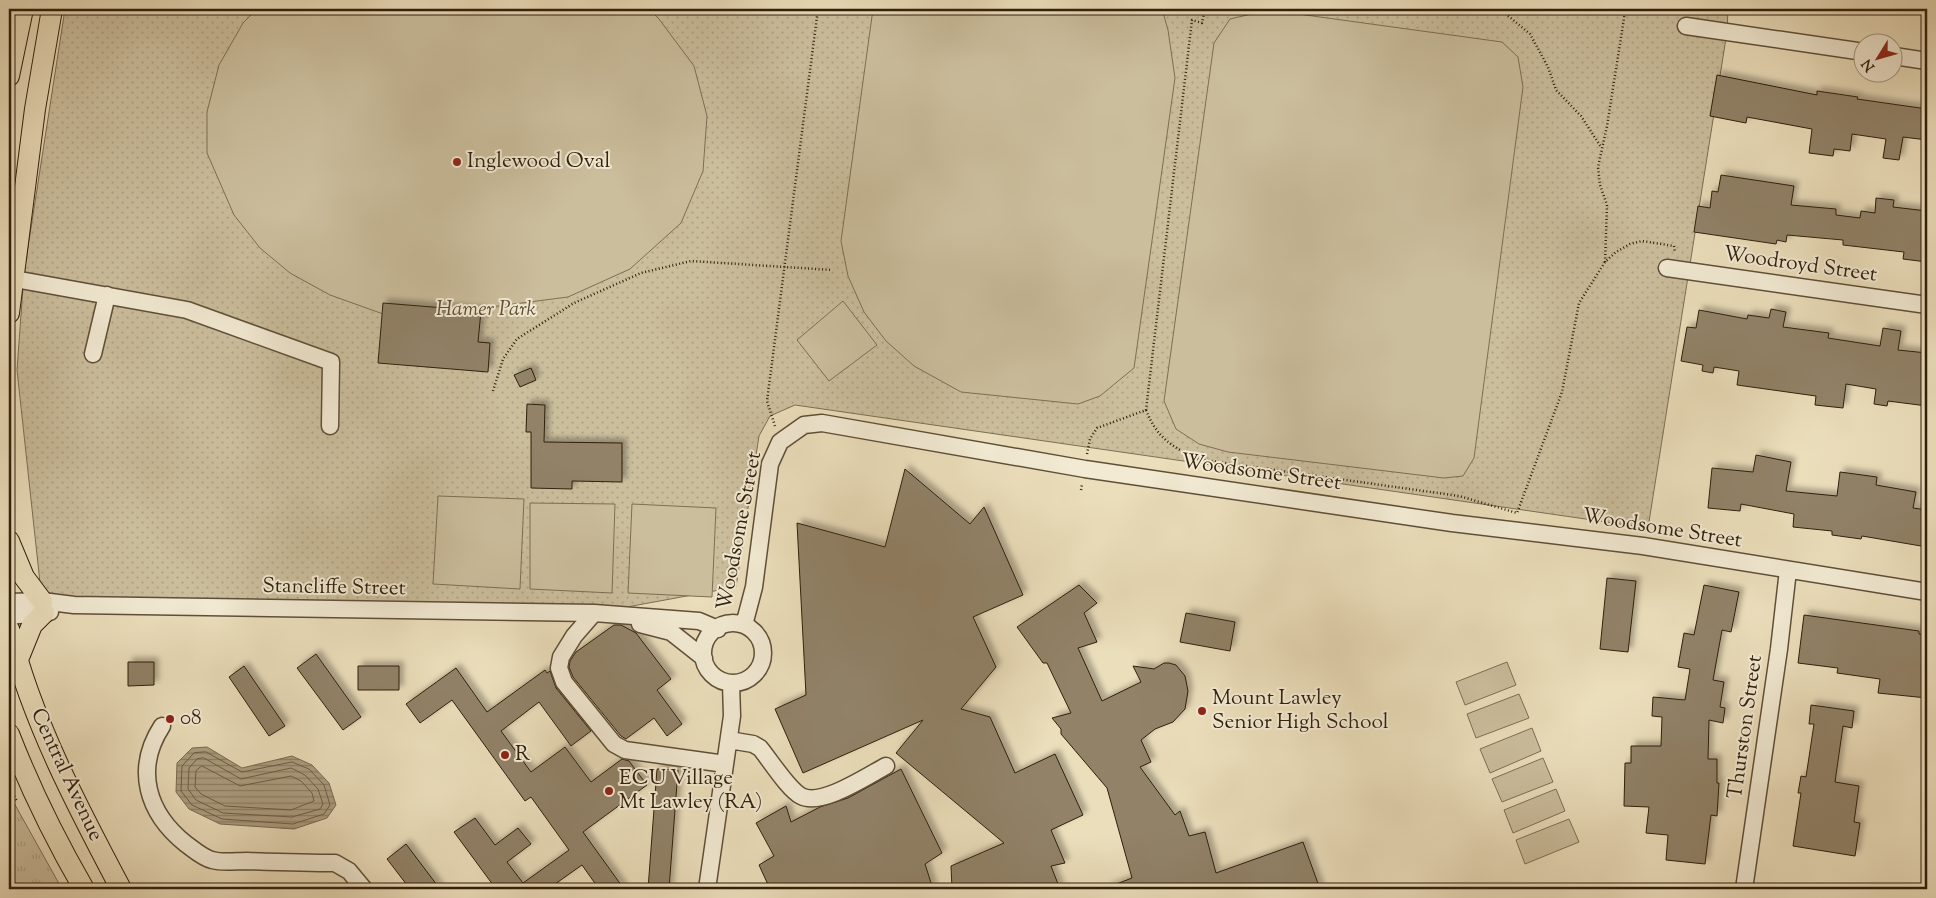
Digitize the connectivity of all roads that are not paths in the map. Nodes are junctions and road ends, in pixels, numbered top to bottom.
1 (23, 9) edge
2 (52, 9) edge
3 (1686, 26) dead end
4 (1854, 51) edge
5 (1904, 58) edge
6 (1927, 61) edge
7 (9, 76) edge
8 (28, 176) junction
9 (9, 190) edge
10 (1671, 269) road end
11 (11, 278) edge
12 (107, 295) junction
13 (1927, 305) edge
14 (9, 313) edge
15 (93, 354) dead end
16 (330, 426) dead end
17 (9, 540) edge
18 (1788, 570) junction
19 (1927, 592) edge
20 (9, 602) edge
21 (43, 607) junction
22 (594, 613) junction
23 (9, 616) edge
24 (744, 625) junction
25 (9, 629) edge
26 (718, 629) junction
27 (704, 658) junction
28 (17, 662) junction
29 (732, 683) junction
30 (162, 726) dead end
31 (9, 734) edge
32 (729, 740) junction
33 (725, 764) junction
34 (886, 766) dead end
35 (84, 889) edge
36 (121, 889) edge
37 (364, 889) edge
38 (707, 889) edge
39 (1744, 889) edge

1 - 7 main road
2 - 8 main road
3 - 4 street
5 - 6 street
8 - 9 main road
8 - 11 main road
10 - 13 street, Woodroyd Street
11 - 12 street
11 - 14 main road
12 - 15 street
12 - 16 street
17 - 21 main road
18 - 19 street, Woodsome Street
18 - 24 street, Woodsome Street
18 - 39 street, Thurston Street
20 - 21 street, Stancliffe Street
21 - 22 street, Stancliffe Street
21 - 23 street, Stancliffe Street
21 - 28 main road
22 - 26 street, Stancliffe Street
22 - 27 street, Stancliffe Street
22 - 33 street
24 - 26 street, Stancliffe Street
24 - 29 street
25 - 28 main road, Central Avenue
26 - 27 street
27 - 29 street, Stancliffe Street
28 - 36 main road, Central Avenue
29 - 32 street
30 - 37 street
31 - 35 main road, Central Avenue
32 - 33 street
32 - 34 street
33 - 38 street

